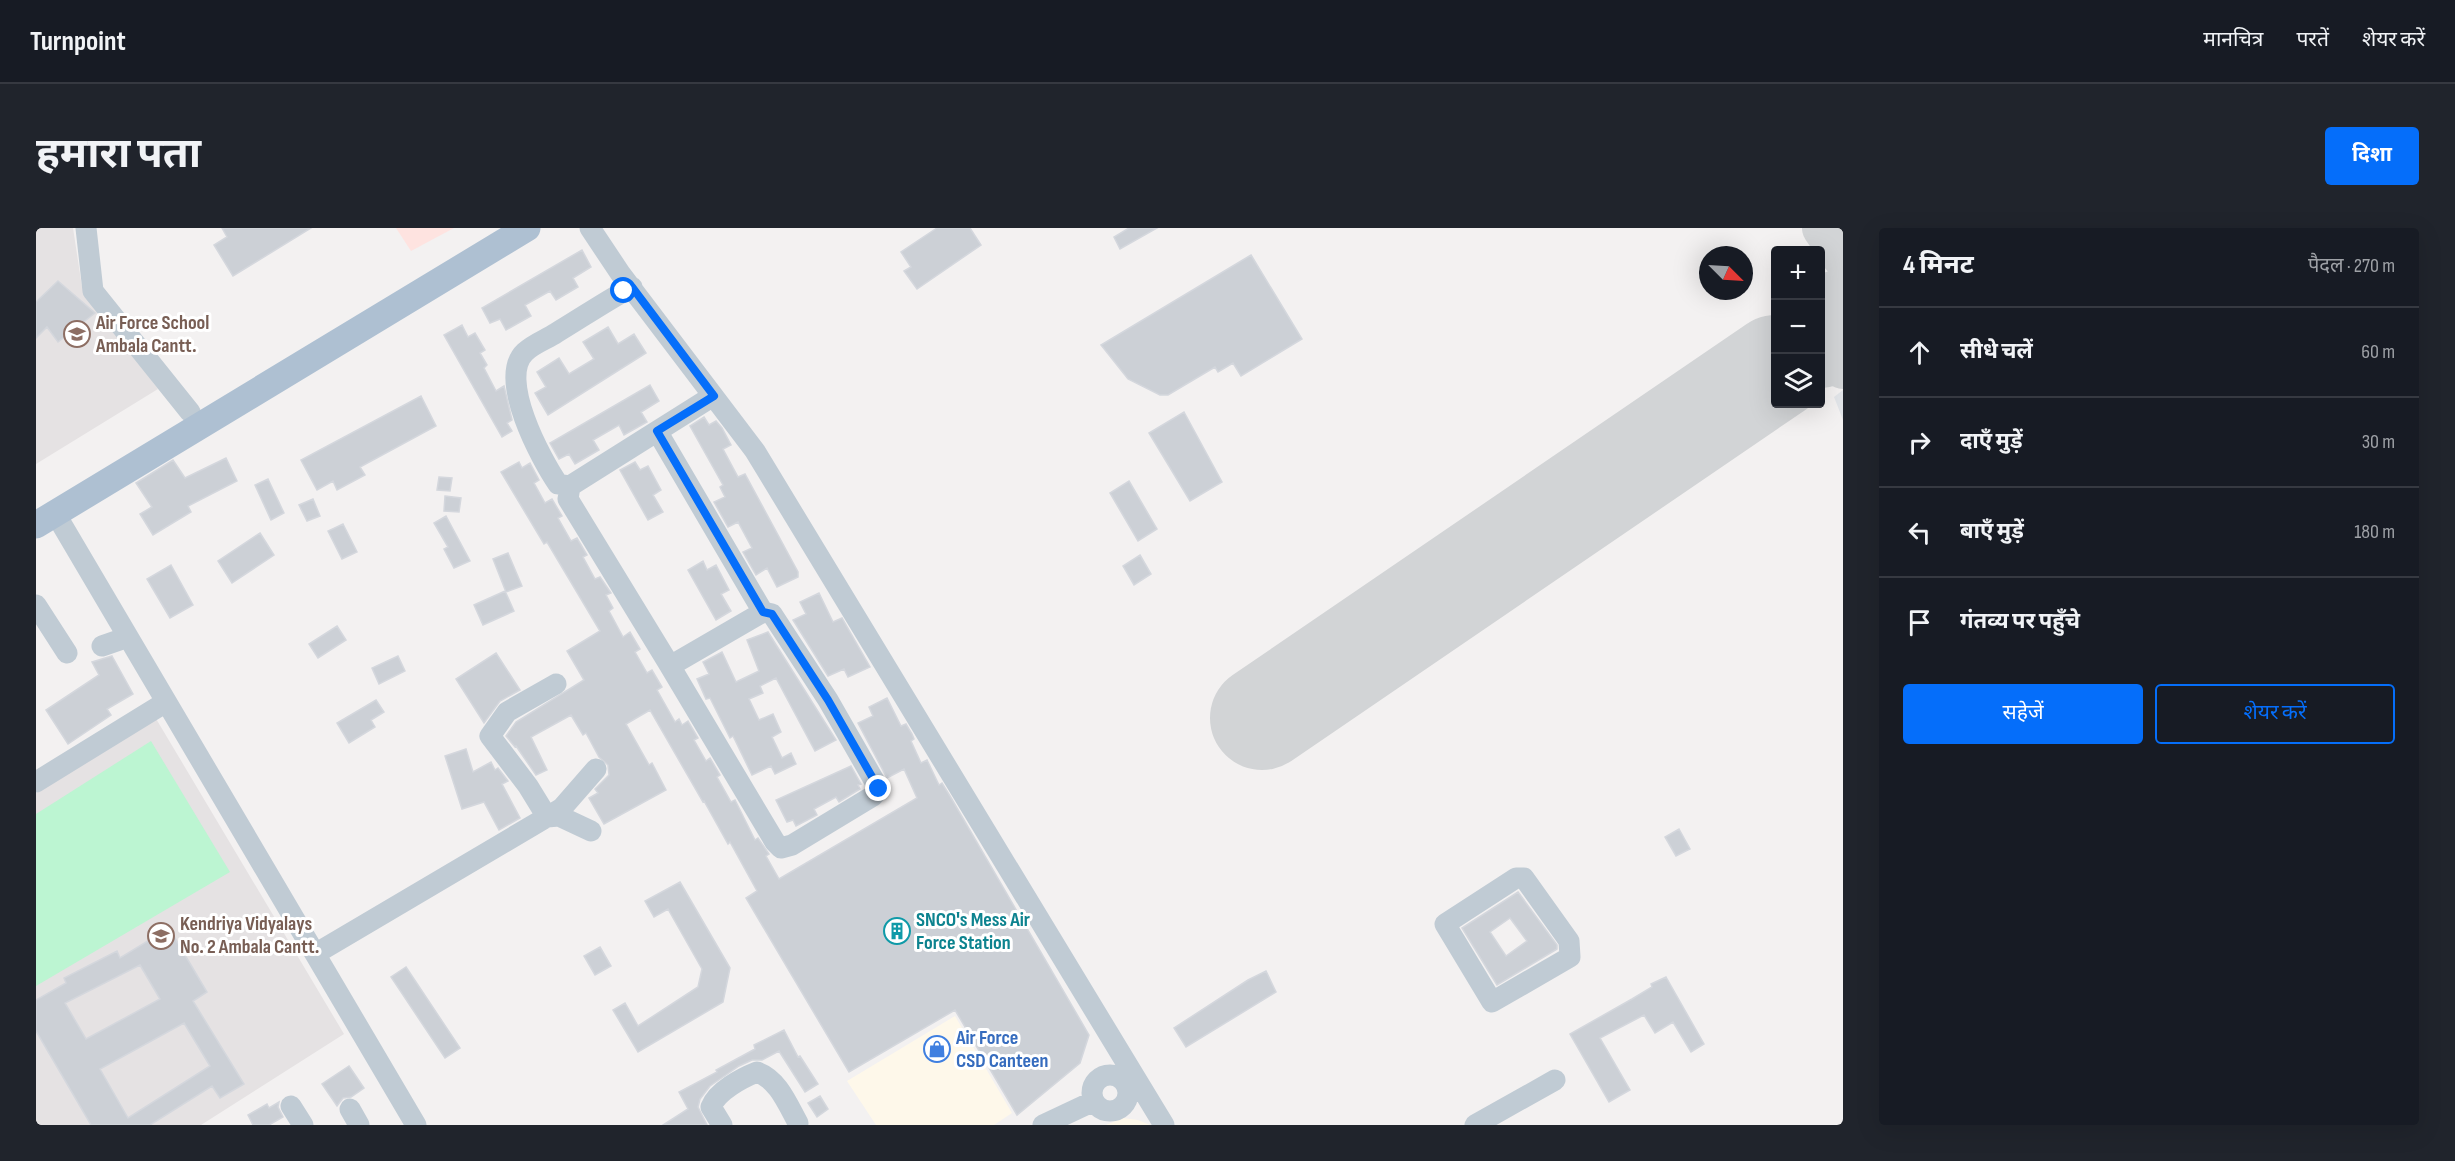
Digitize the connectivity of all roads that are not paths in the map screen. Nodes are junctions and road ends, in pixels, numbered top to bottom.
1 (86, 228) edge
2 (494, 228) edge
3 (526, 228) edge
4 (590, 228) edge
5 (632, 287) junction
6 (714, 396) junction
7 (190, 412) junction
8 (657, 431) junction
9 (570, 486) junction
10 (42, 515) edge
11 (36, 605) edge
12 (763, 612) junction
13 (128, 637) junction
14 (102, 646) dead end
15 (67, 652) dead end
16 (670, 666) junction
17 (556, 684) dead end
18 (166, 702) junction
19 (596, 769) dead end
20 (36, 782) edge
21 (547, 817) junction
22 (591, 831) dead end
23 (1445, 924) joint
24 (315, 954) junction
25 (1121, 1056) junction
26 (1555, 1080) dead end
27 (1129, 1089) junction
28 (291, 1106) dead end
29 (1159, 1117) edge
30 (798, 1123) dead end
31 (1047, 1124) edge
32 (303, 1125) edge
33 (416, 1125) edge
34 (722, 1125) edge
35 (1475, 1125) edge

1 - 7 street
2 - 7 main road
3 - 10 main road
4 - 5 street
5 - 6 street
5 - 9 street
6 - 8 street
6 - 25 street
7 - 10 main road
8 - 9 street
8 - 12 street
9 - 16 street
10 - 13 street
11 - 15 street
12 - 16 street
12 - 16 street
13 - 14 street
13 - 18 street
17 - 21 street
18 - 20 street
18 - 24 street
19 - 21 street
21 - 22 street
21 - 24 street
23 - 23 street
24 - 33 street
25 - 27 street
25 - 29 street
26 - 35 street
27 - 29 street
27 - 31 street
28 - 32 street
30 - 34 street

